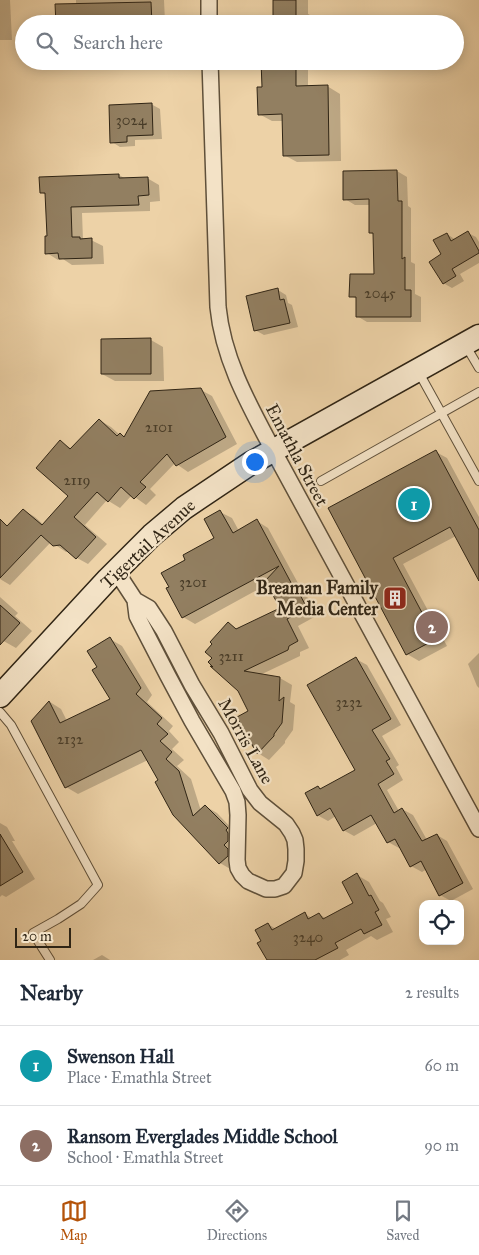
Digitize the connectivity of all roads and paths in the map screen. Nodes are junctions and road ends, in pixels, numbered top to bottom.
1 (208, 0) edge
2 (209, 15) edge
3 (210, 70) edge
4 (472, 340) edge
5 (479, 368) edge
6 (417, 369) junction
7 (479, 392) edge
8 (442, 413) junction
9 (273, 450) junction
10 (321, 481) dead end
11 (479, 481) edge
12 (116, 571) junction
13 (135, 600) junction
14 (0, 696) edge
15 (0, 712) edge
16 (479, 829) edge
17 (50, 960) edge

1 - 2 street
3 - 9 street, Emathla Street
4 - 5 lane
4 - 6 street, Tigertail Avenue
6 - 8 lane
6 - 9 street, Tigertail Avenue
7 - 8 lane
8 - 10 lane
8 - 11 lane
9 - 12 street, Tigertail Avenue
9 - 16 street, Emathla Street
12 - 13 street, Morris Lane
12 - 14 street, Tigertail Avenue
13 - 13 street, Morris Lane
15 - 17 lane

